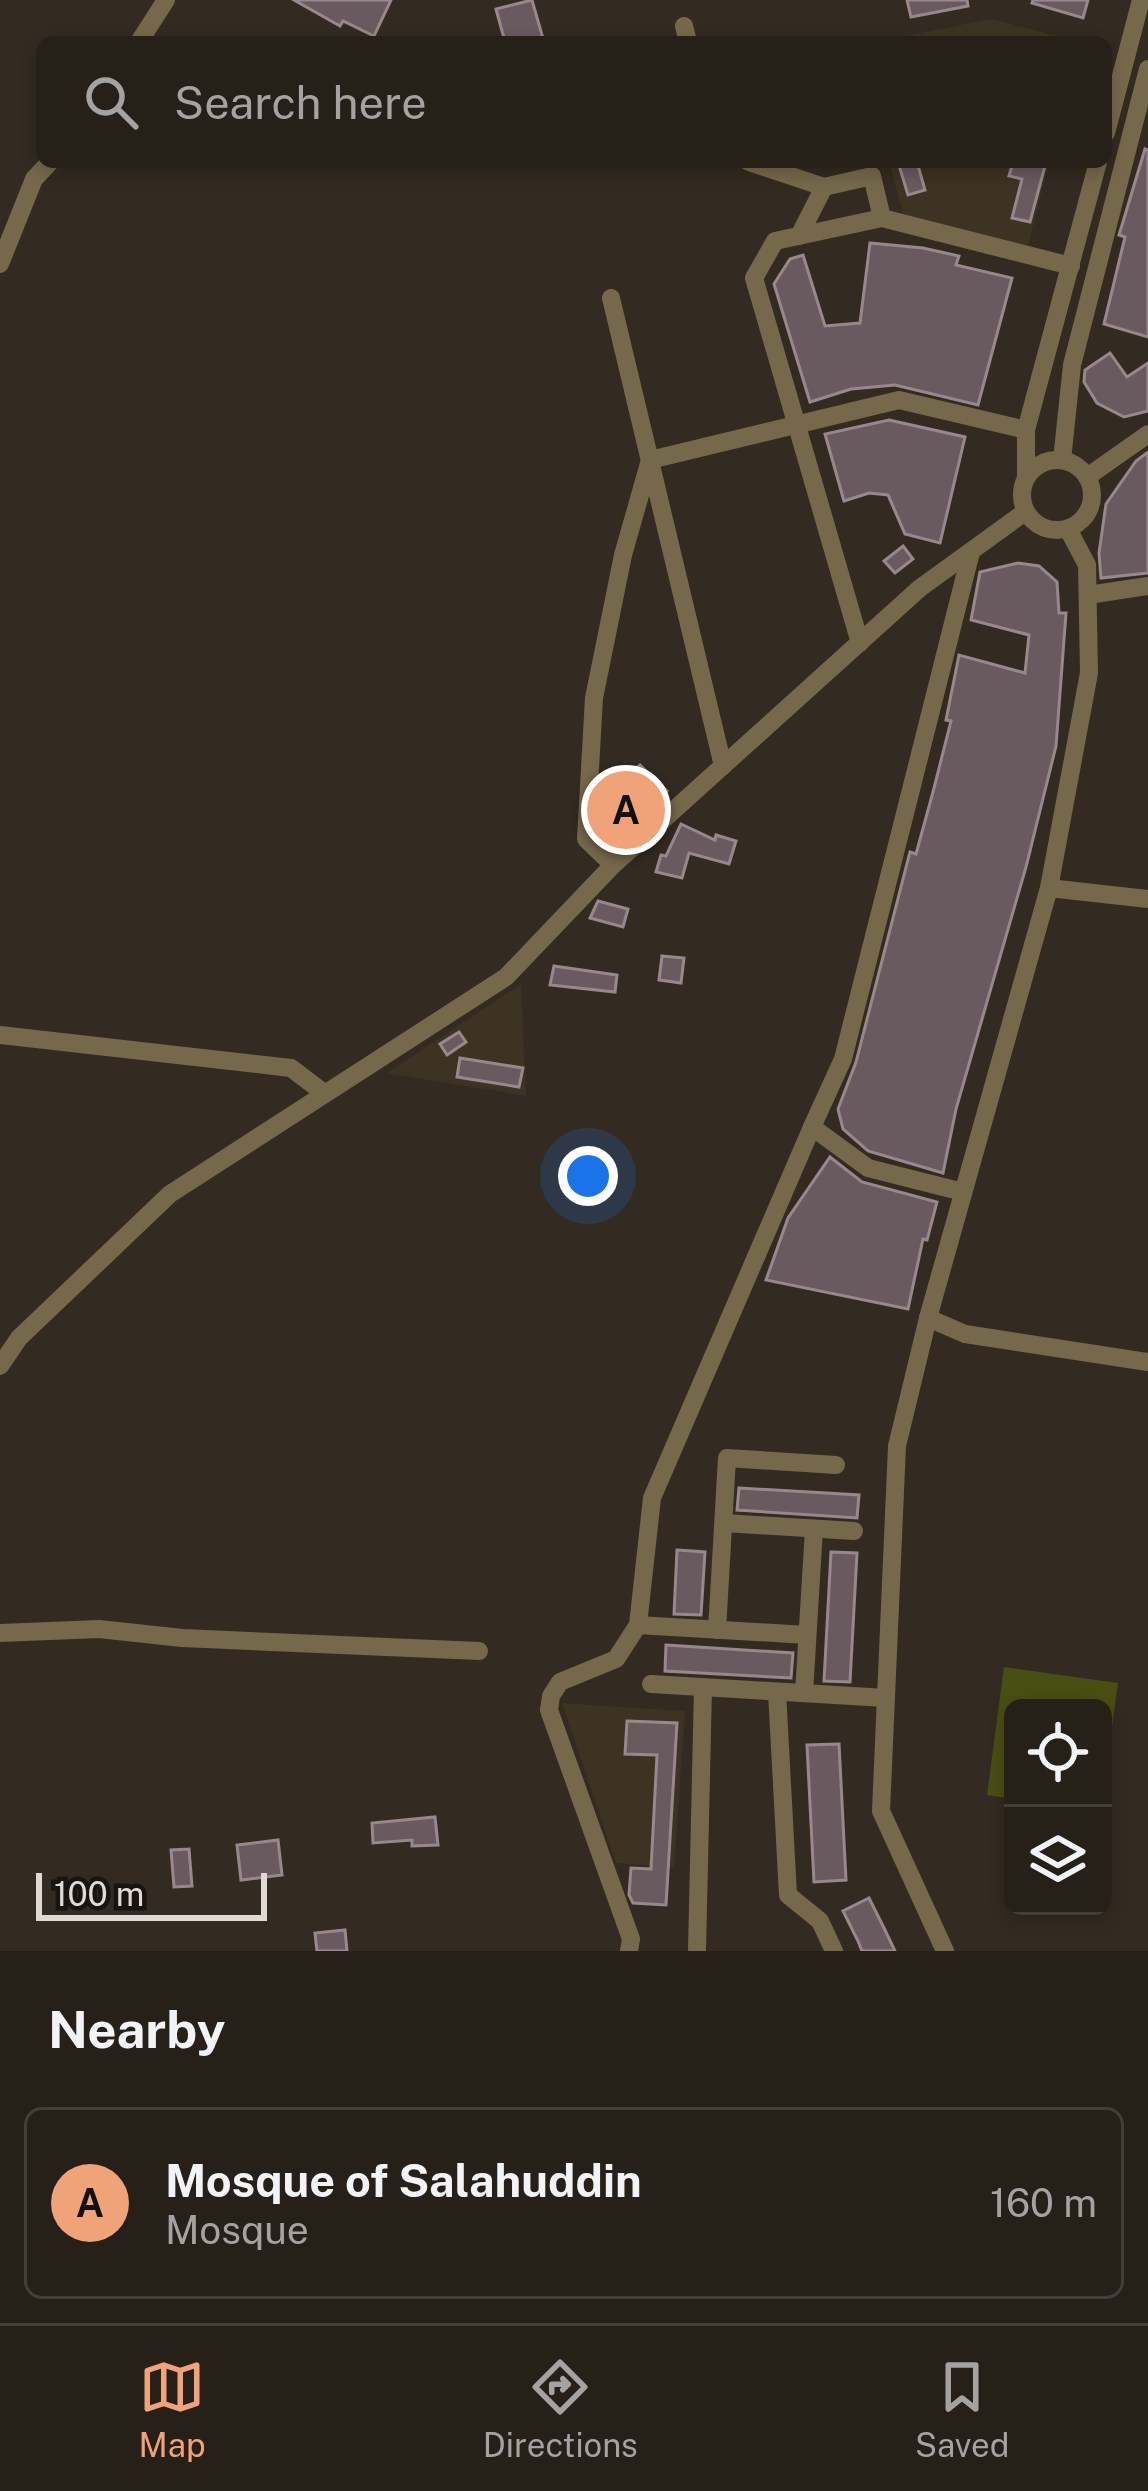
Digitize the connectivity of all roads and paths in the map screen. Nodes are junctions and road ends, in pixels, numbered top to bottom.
1 (141, 0) edge
2 (1141, 0) edge
3 (162, 7) edge
4 (144, 36) edge
5 (1148, 69) edge
6 (1112, 110) edge
7 (44, 168) edge
8 (766, 168) edge
9 (1096, 168) edge
10 (824, 187) junction
11 (882, 218) junction
12 (799, 236) junction
13 (0, 265) edge
14 (1071, 266) junction
15 (611, 298) dead end
16 (796, 425) junction
17 (1026, 430) junction
18 (1148, 434) edge
19 (650, 460) junction
20 (1062, 460) junction
21 (1088, 476) junction
22 (1026, 478) junction
23 (1025, 512) junction
24 (1068, 529) junction
25 (971, 551) junction
26 (1148, 586) edge
27 (1088, 595) junction
28 (860, 643) junction
29 (723, 766) junction
30 (613, 865) junction
31 (1049, 888) junction
32 (1148, 899) edge
33 (0, 1036) edge
34 (323, 1093) junction
35 (812, 1127) junction
36 (963, 1192) junction
37 (928, 1318) junction
38 (1148, 1362) edge
39 (0, 1366) edge
40 (836, 1465) dead end
41 (724, 1523) junction
42 (814, 1529) junction
43 (854, 1531) dead end
44 (638, 1625) junction
45 (717, 1630) junction
46 (0, 1633) edge
47 (807, 1635) junction
48 (479, 1651) dead end
49 (651, 1684) dead end
50 (703, 1687) junction
51 (777, 1691) junction
52 (804, 1693) junction
53 (886, 1698) junction
54 (629, 1951) edge
55 (697, 1951) edge
56 (834, 1951) edge
57 (945, 1951) edge

1 - 3 street
2 - 6 street
3 - 4 street
5 - 20 street
7 - 13 street
8 - 10 street
9 - 14 street
10 - 11 street
10 - 12 street
11 - 12 street
11 - 14 street
12 - 16 street
14 - 17 street
15 - 19 street
16 - 17 street
16 - 19 street
16 - 28 street
17 - 22 street
18 - 21 street
19 - 29 street
19 - 30 street
20 - 21 street
20 - 22 street
21 - 24 street
22 - 23 street
23 - 24 street
23 - 25 street
24 - 27 street
25 - 28 street
25 - 35 street
26 - 27 street
27 - 31 street
28 - 29 street
29 - 30 street
30 - 34 street
31 - 32 street
31 - 36 street
33 - 34 street
34 - 39 street
35 - 36 street
35 - 44 street
36 - 37 street
37 - 38 street
37 - 53 street
40 - 41 street
41 - 42 street
41 - 45 street
42 - 43 street
42 - 47 street
44 - 45 street
44 - 54 street
45 - 47 street
46 - 48 street
47 - 52 street
49 - 50 street
50 - 51 street
50 - 55 street
51 - 52 street
51 - 56 street
52 - 53 street
53 - 57 street

